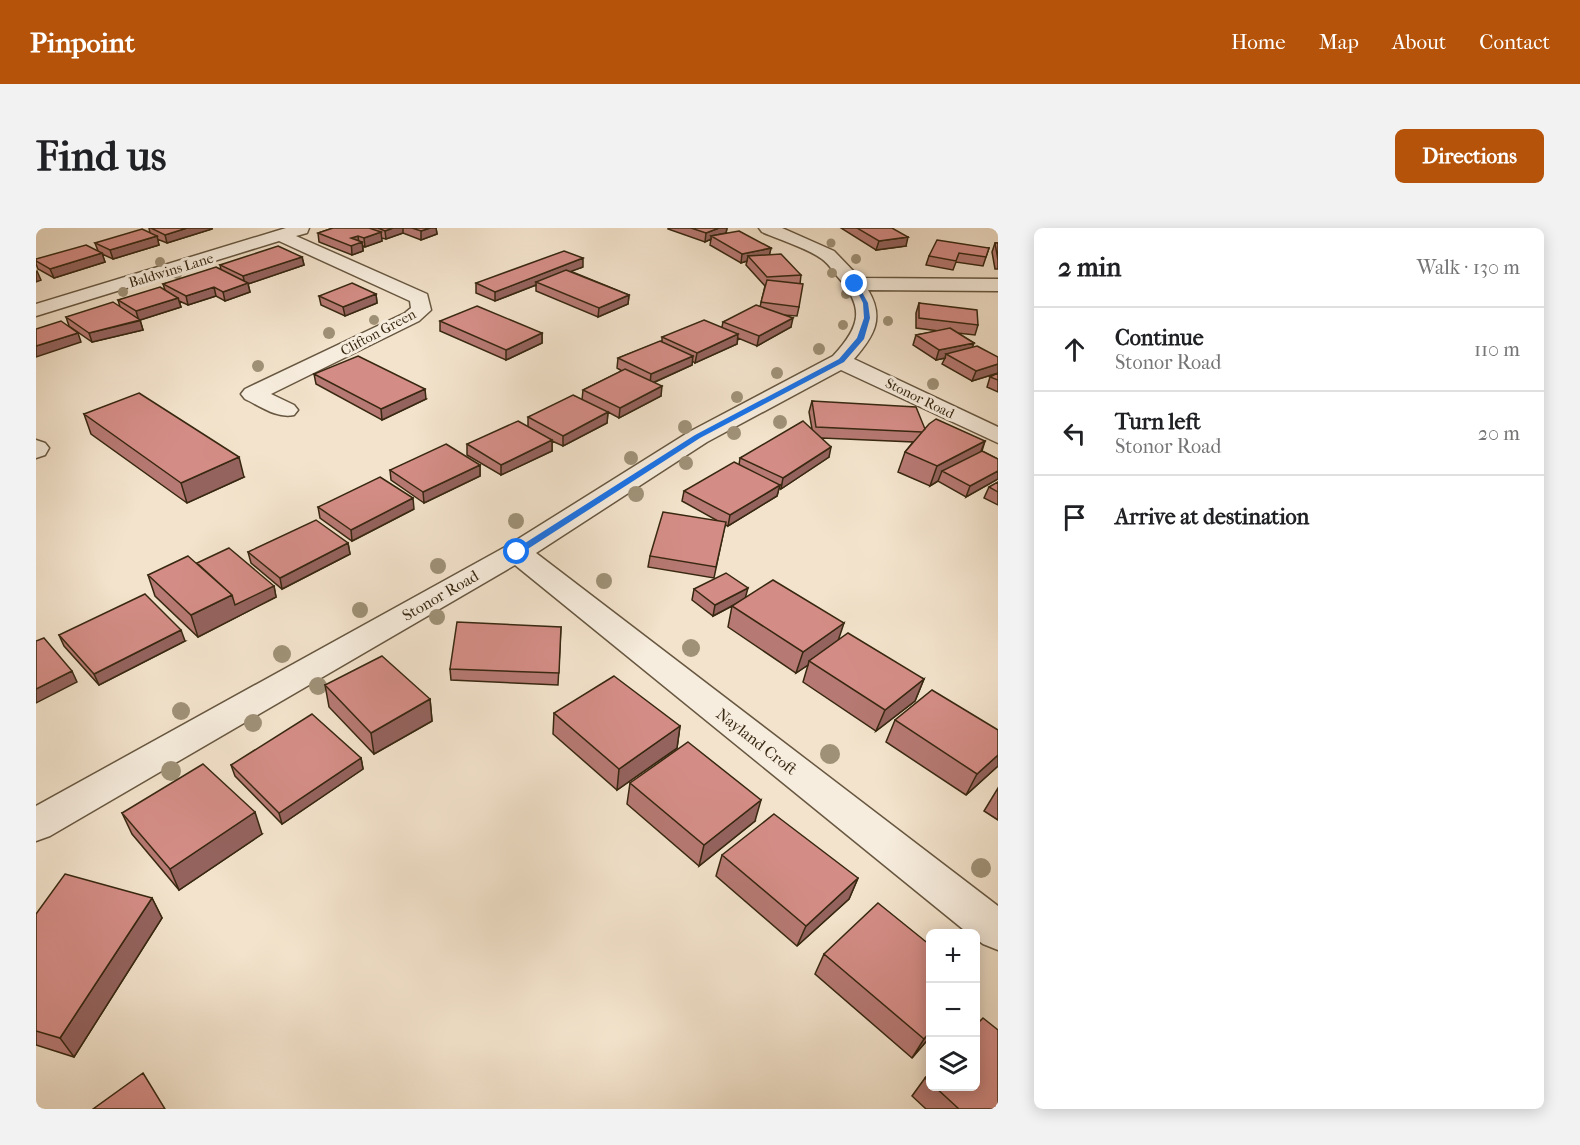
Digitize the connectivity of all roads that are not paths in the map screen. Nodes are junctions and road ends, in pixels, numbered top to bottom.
1 (305, 228) edge
2 (776, 229) edge
3 (281, 236) junction
4 (855, 284) junction
5 (998, 285) edge
6 (36, 310) edge
7 (842, 361) junction
8 (286, 410) dead end
9 (998, 436) edge
10 (517, 552) junction
11 (36, 825) edge
12 (998, 931) edge

1 - 3 street, Baldwins Lane
2 - 4 street, Stonor Road
3 - 6 street, Baldwins Lane
3 - 8 street, Clifton Green
4 - 5 street
4 - 7 street, Stonor Road
7 - 9 street, Stonor Road
7 - 10 street, Stonor Road
10 - 11 street, Stonor Road
10 - 12 street, Nayland Croft

